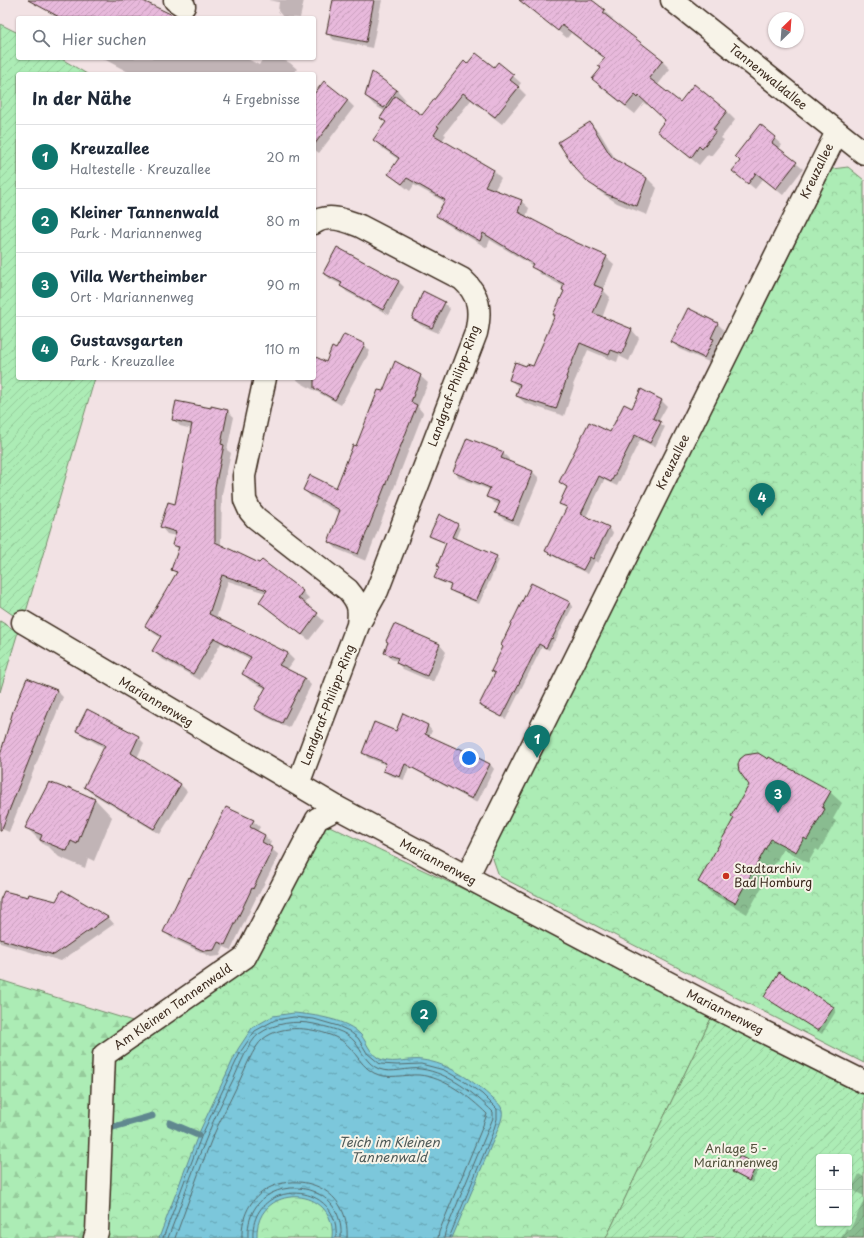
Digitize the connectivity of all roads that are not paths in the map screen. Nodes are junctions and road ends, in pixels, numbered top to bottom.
1 (672, 0) edge
2 (837, 132) junction
3 (864, 154) edge
4 (316, 221) edge
5 (265, 380) edge
6 (23, 622) dead end
7 (358, 625) junction
8 (298, 784) junction
9 (338, 808) junction
10 (467, 878) junction
11 (864, 1082) edge
12 (95, 1238) edge

1 - 2 street, Tannenwaldallee
2 - 3 street, Tannenwaldallee
2 - 10 street, Kreuzallee
4 - 7 street, Landgraf-Philipp-Ring
5 - 7 street, Landgraf-Philipp-Ring
6 - 8 street, Mariannenweg
7 - 8 street, Landgraf-Philipp-Ring
8 - 9 street, Mariannenweg
9 - 10 street, Mariannenweg
9 - 12 street, Am Kleinen Tannenwald
10 - 11 street, Mariannenweg

